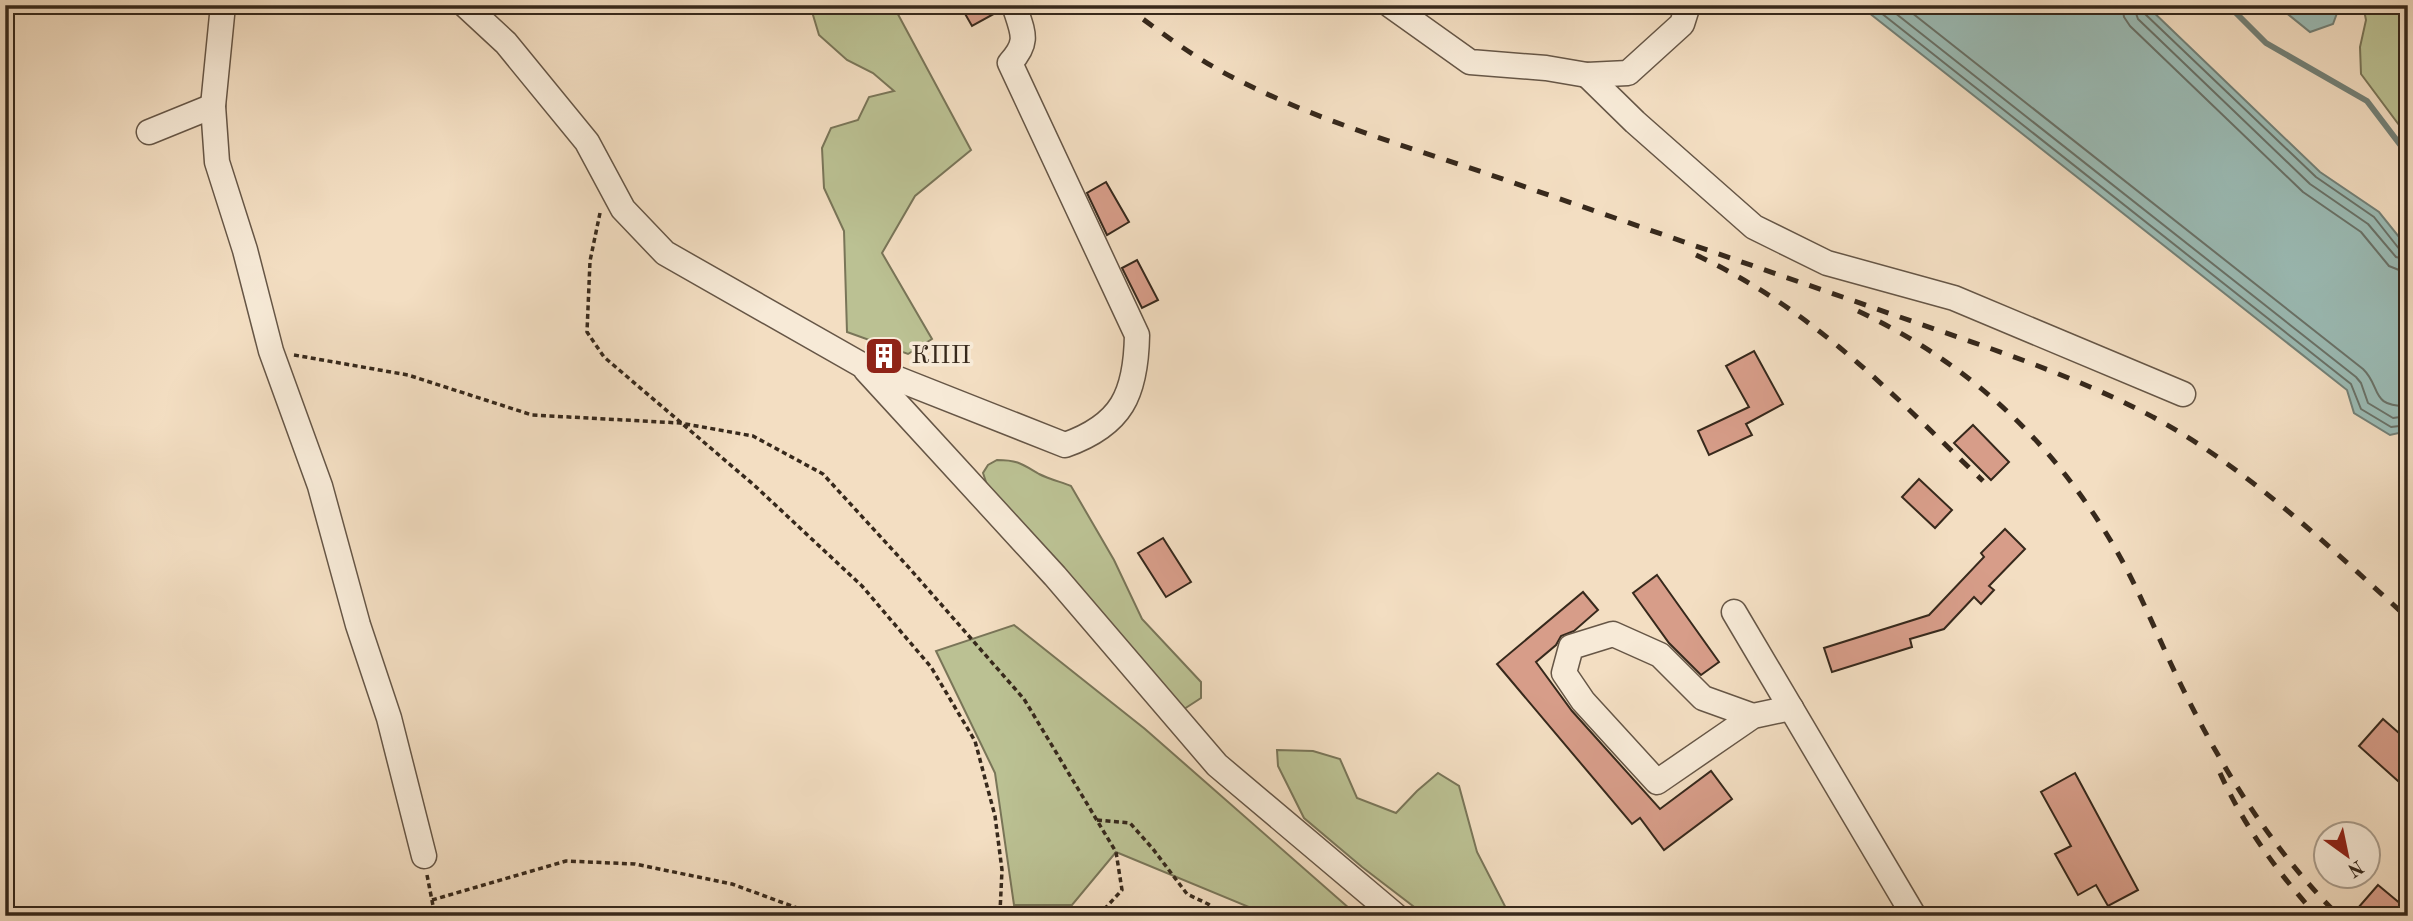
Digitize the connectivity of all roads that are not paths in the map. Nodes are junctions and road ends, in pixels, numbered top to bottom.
1 (223, 5) edge
2 (465, 5) edge
3 (1390, 5) edge
4 (1688, 5) edge
5 (1016, 11) dead end
6 (1587, 75) junction
7 (213, 106) junction
8 (149, 131) dead end
9 (860, 365) junction
10 (2183, 394) dead end
11 (1734, 612) dead end
12 (1791, 708) junction
13 (1753, 716) junction
14 (424, 856) road end
15 (1396, 916) edge
16 (1914, 916) edge

1 - 7 street
2 - 9 street
3 - 6 street
4 - 6 street
5 - 9 street
6 - 10 street
7 - 8 street
7 - 14 street
9 - 15 street
11 - 12 street
12 - 13 street
12 - 16 street
13 - 13 street

